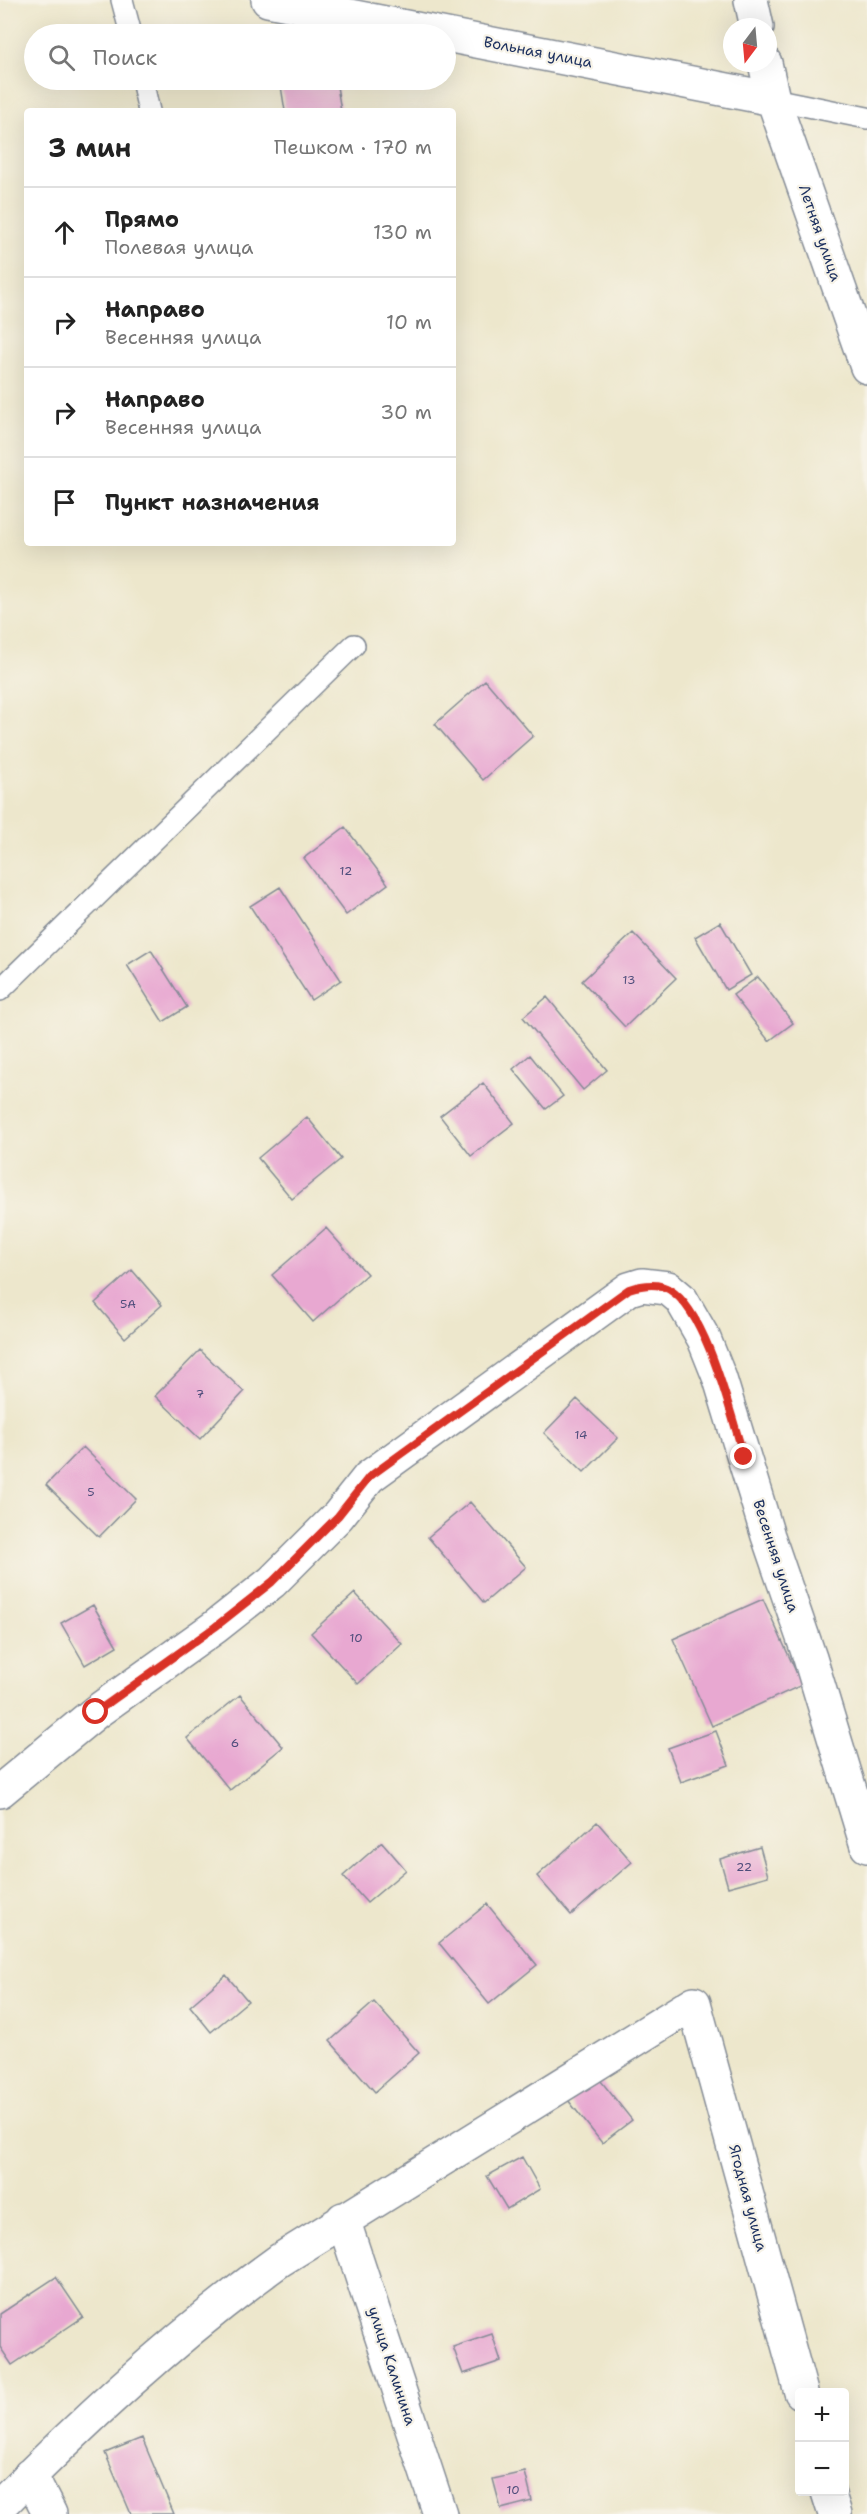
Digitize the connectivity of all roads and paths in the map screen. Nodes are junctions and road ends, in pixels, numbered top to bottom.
1 (122, 0) edge
2 (268, 0) edge
3 (751, 0) edge
4 (321, 5) edge
5 (755, 18) edge
6 (128, 24) edge
7 (412, 24) edge
8 (456, 33) edge
9 (767, 72) edge
10 (144, 90) edge
11 (773, 99) junction
12 (148, 108) edge
13 (867, 118) edge
14 (867, 367) edge
15 (354, 645) dead end
16 (0, 990) edge
17 (0, 1791) edge
18 (867, 1846) edge
19 (343, 2218) junction
20 (800, 2388) edge
21 (30, 2475) junction
22 (829, 2496) edge
23 (0, 2506) edge
24 (50, 2514) edge
25 (440, 2514) edge
26 (835, 2514) edge

1 - 6 lane
2 - 4 street, Вольная улица
3 - 5 street
4 - 7 street, Вольная улица
8 - 11 street, Вольная улица
9 - 11 street, Летняя улица
10 - 12 lane
11 - 13 lane
11 - 14 street, Летняя улица
15 - 16 lane
17 - 18 street, Весенняя улица
19 - 20 street, Ягодная улица
19 - 21 street
19 - 25 street, улица Калинина
21 - 23 street
21 - 24 street
22 - 26 street

